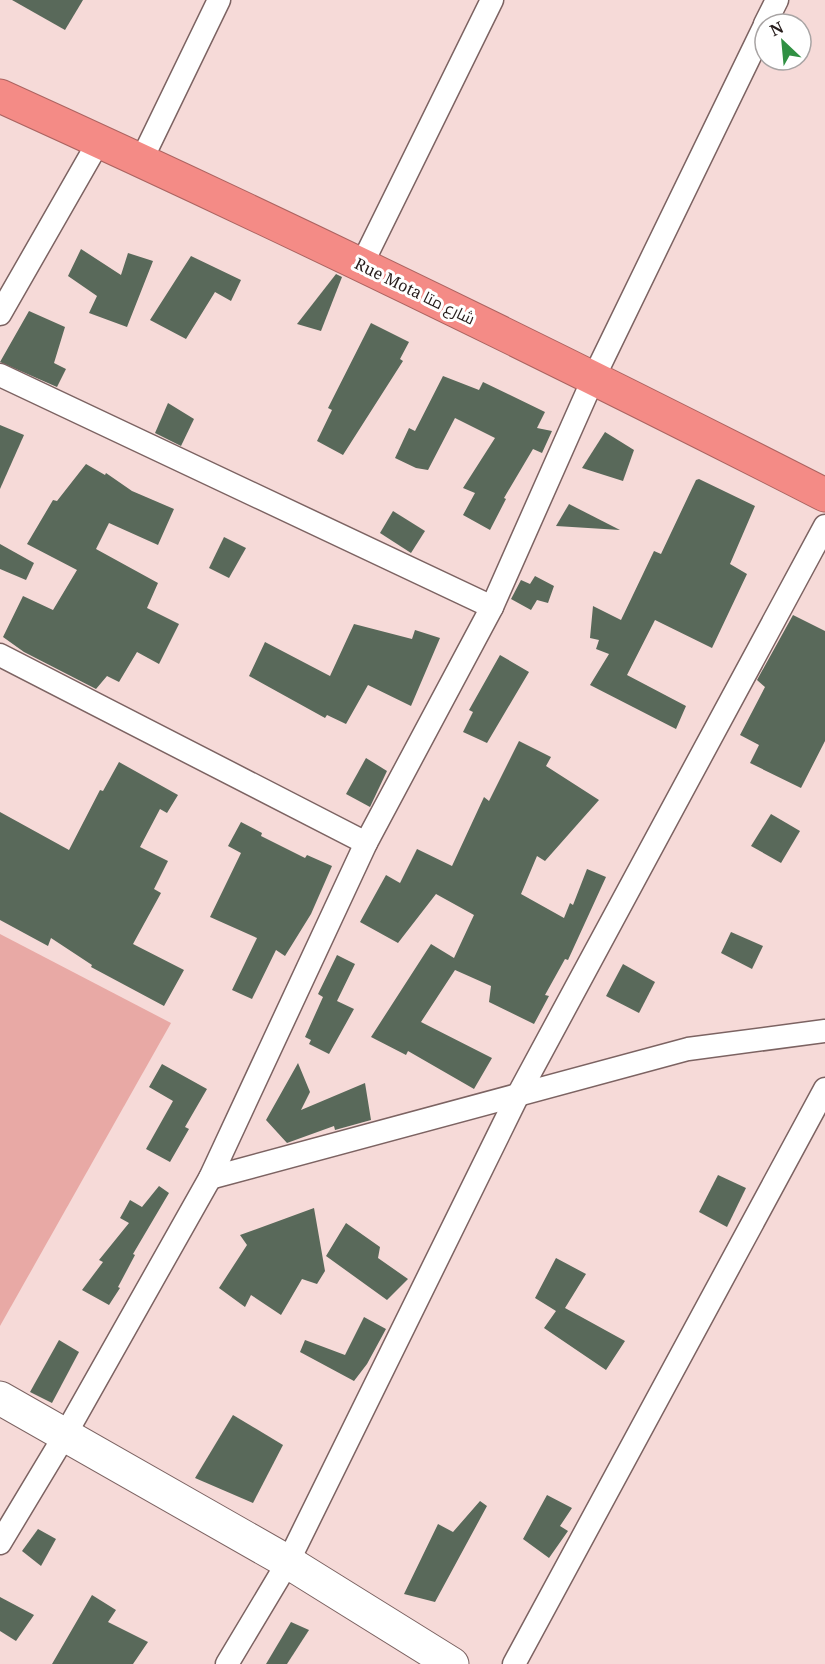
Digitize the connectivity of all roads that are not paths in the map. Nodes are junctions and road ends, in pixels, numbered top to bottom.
1 (219, 0) edge
2 (492, 0) edge
3 (753, 49) edge
4 (0, 96) edge
5 (99, 141) junction
6 (141, 161) junction
7 (361, 266) junction
8 (0, 314) edge
9 (0, 375) edge
10 (594, 377) junction
11 (825, 495) edge
12 (825, 525) edge
13 (492, 607) junction
14 (0, 655) edge
15 (366, 843) junction
16 (825, 1031) edge
17 (825, 1089) edge
18 (518, 1095) junction
19 (210, 1178) junction
20 (0, 1398) edge
21 (65, 1435) junction
22 (0, 1543) edge
23 (288, 1562) junction
24 (227, 1664) edge
25 (452, 1664) edge
26 (514, 1664) edge

1 - 6 street
2 - 7 street
3 - 10 street
4 - 5 highway, Rue Mota شارع متا
5 - 6 highway, Rue Mota شارع متا
5 - 8 street
6 - 7 highway, Rue Mota شارع متا
7 - 10 highway, Rue Mota شارع متا
9 - 13 street
10 - 11 highway, Rue Mota شارع متا
10 - 13 street
12 - 18 street
13 - 15 street
14 - 15 street
15 - 19 street
16 - 18 street
17 - 26 street
18 - 19 street
18 - 23 street
19 - 21 street
20 - 21 street
21 - 22 street
21 - 23 street
23 - 24 street
23 - 25 street

